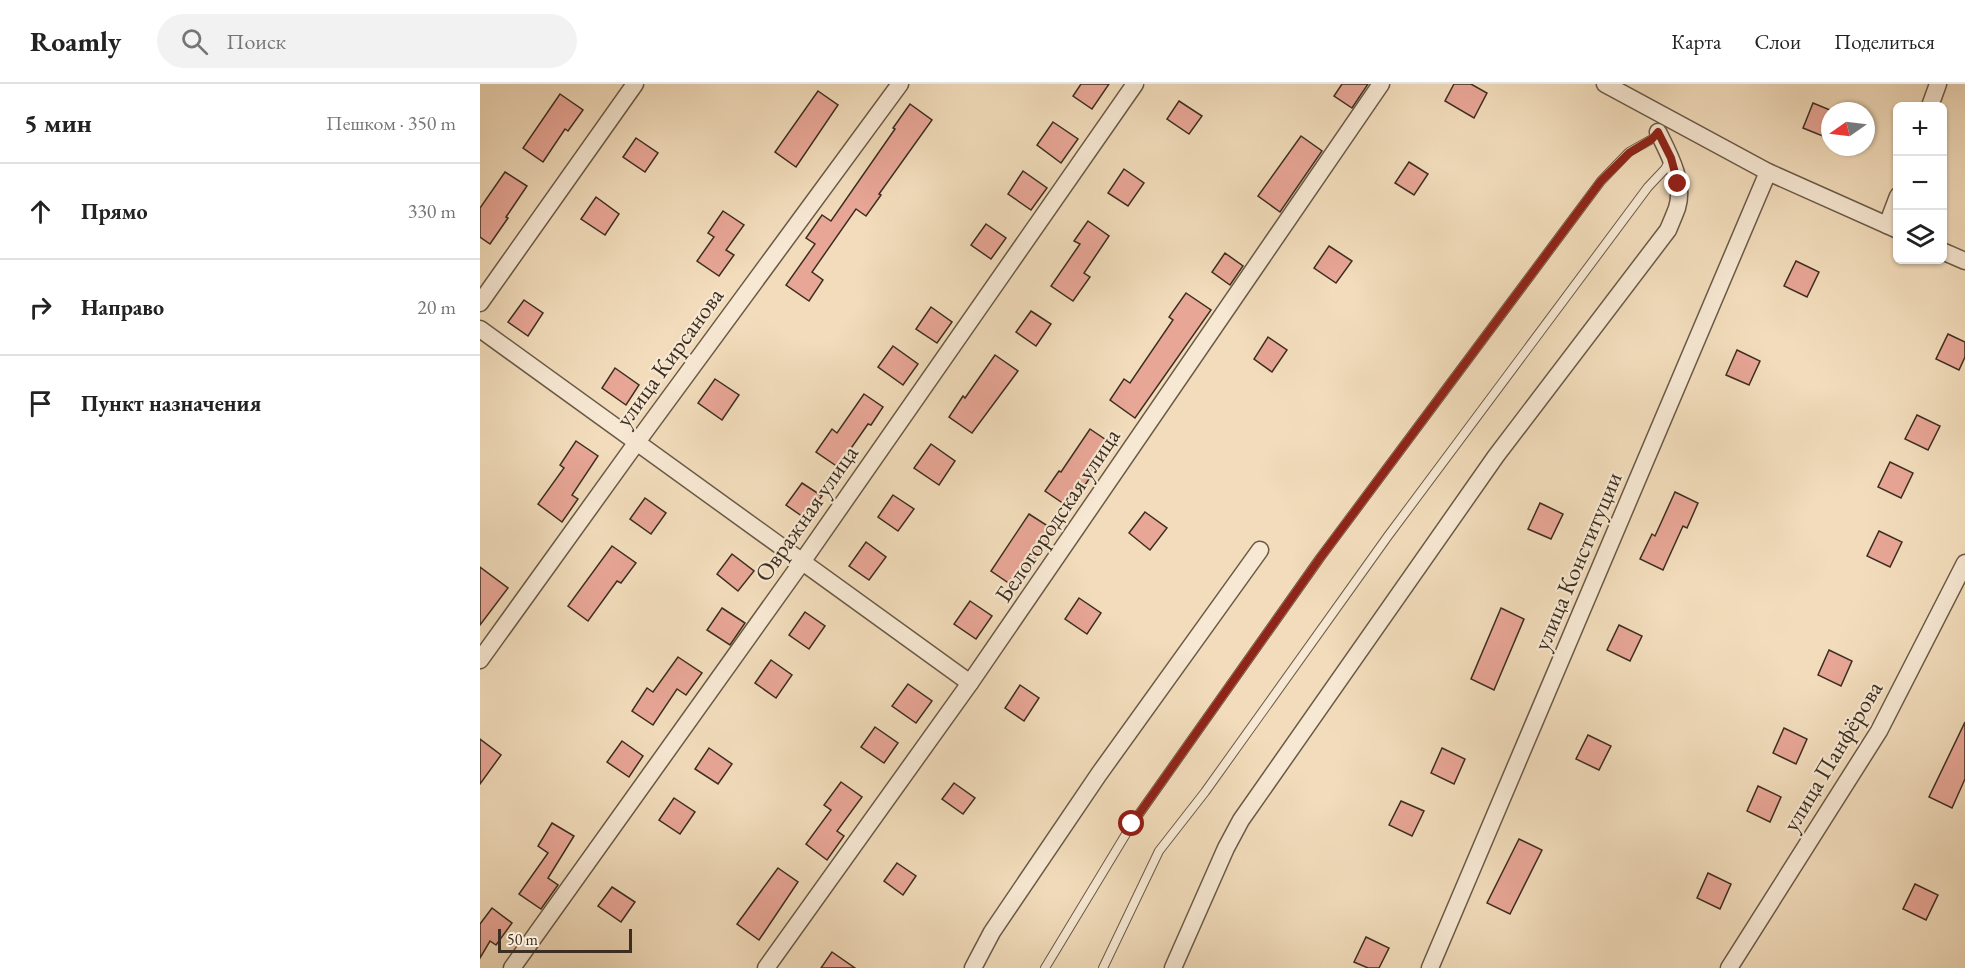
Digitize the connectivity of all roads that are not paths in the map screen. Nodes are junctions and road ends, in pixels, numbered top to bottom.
1 (635, 84) edge
2 (900, 84) edge
3 (1136, 84) edge
4 (1381, 84) edge
5 (1605, 84) edge
6 (1938, 84) edge
7 (1931, 102) edge
8 (1662, 124) junction
9 (1671, 158) junction
10 (1768, 172) junction
11 (1895, 210) edge
12 (1892, 228) edge
13 (1947, 253) edge
14 (1965, 261) edge
15 (480, 303) edge
16 (480, 329) edge
17 (637, 442) junction
18 (1260, 550) dead end
19 (802, 562) junction
20 (1965, 563) edge
21 (480, 660) edge
22 (970, 683) junction
23 (512, 968) edge
24 (766, 968) edge
25 (973, 968) edge
26 (1045, 968) edge
27 (1103, 968) edge
28 (1173, 968) edge
29 (1430, 968) edge
30 (1729, 968) edge

1 - 15 street
2 - 17 street, улица Кирсанова
3 - 19 street, Овражная улица
4 - 22 street, Белогородская улица
5 - 8 street
6 - 7 street
8 - 9 street
8 - 10 street
8 - 26 lane
9 - 27 lane
9 - 28 street
10 - 12 street
10 - 29 street, улица Конституции
11 - 12 street
13 - 14 street
16 - 17 street
17 - 19 street
17 - 21 street, улица Кирсанова
18 - 25 street
19 - 22 street
19 - 23 street, Овражная улица
20 - 30 street, улица Панфёрова
22 - 24 street, Белогородская улица

